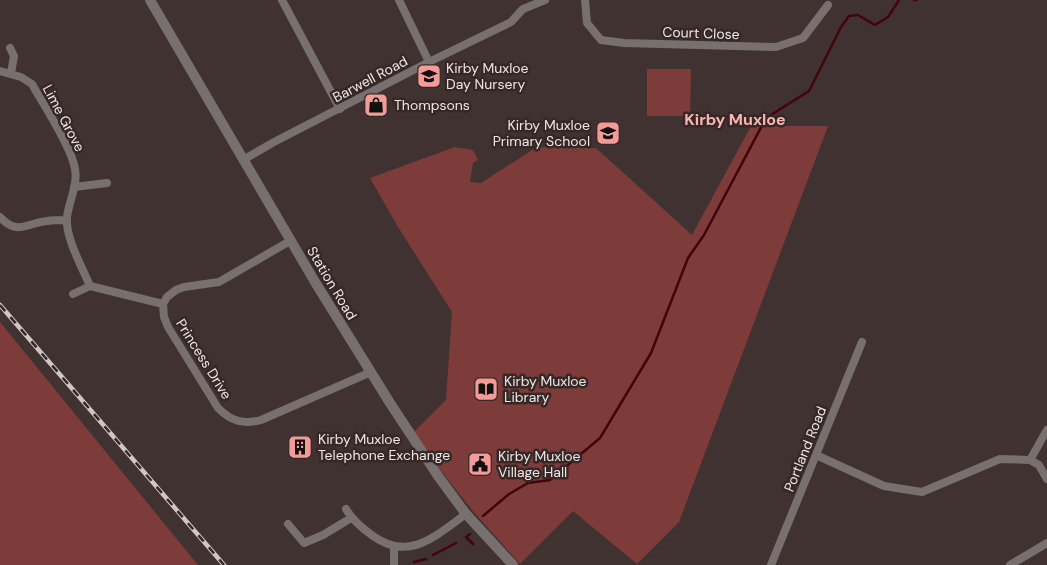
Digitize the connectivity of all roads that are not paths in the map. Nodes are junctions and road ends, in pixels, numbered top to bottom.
1 (150, 0) edge
2 (282, 0) edge
3 (399, 0) edge
4 (545, 0) edge
5 (585, 0) edge
6 (828, 4) dead end
7 (10, 48) dead end
8 (429, 62) junction
9 (0, 71) edge
10 (11, 73) junction
11 (340, 109) junction
12 (242, 160) junction
13 (107, 183) dead end
14 (74, 187) junction
15 (0, 217) edge
16 (67, 220) junction
17 (290, 241) junction
18 (90, 286) junction
19 (73, 294) dead end
20 (163, 304) junction
21 (862, 342) dead end
22 (371, 372) junction
23 (1047, 430) edge
24 (816, 455) junction
25 (1030, 460) junction
26 (1047, 479) edge
27 (346, 509) dead end
28 (466, 514) junction
29 (351, 518) junction
30 (288, 524) dead end
31 (1047, 543) edge
32 (394, 547) junction
33 (394, 565) edge
34 (513, 565) edge
35 (771, 565) edge
36 (1010, 565) edge

1 - 12 street, Station Road
2 - 11 street
3 - 8 street
4 - 8 street, Barwell Road
5 - 6 street, Court Close
7 - 10 street
8 - 11 street, Barwell Road
9 - 10 street, Lime Grove
10 - 14 street, Lime Grove
11 - 12 street, Barwell Road
12 - 17 street, Station Road
13 - 14 street
14 - 16 street, Lime Grove
15 - 16 street
16 - 18 street, Lime Grove
17 - 20 street
17 - 22 street, Station Road
18 - 19 street
18 - 20 street
20 - 22 street, Princess Drive
21 - 24 street, Portland Road
22 - 28 street, Station Road
23 - 25 street
24 - 25 street
24 - 35 street, Portland Road
25 - 26 street
27 - 29 street
28 - 32 street
28 - 34 street, Station Road
29 - 30 street
29 - 32 street
31 - 36 street
32 - 33 street

